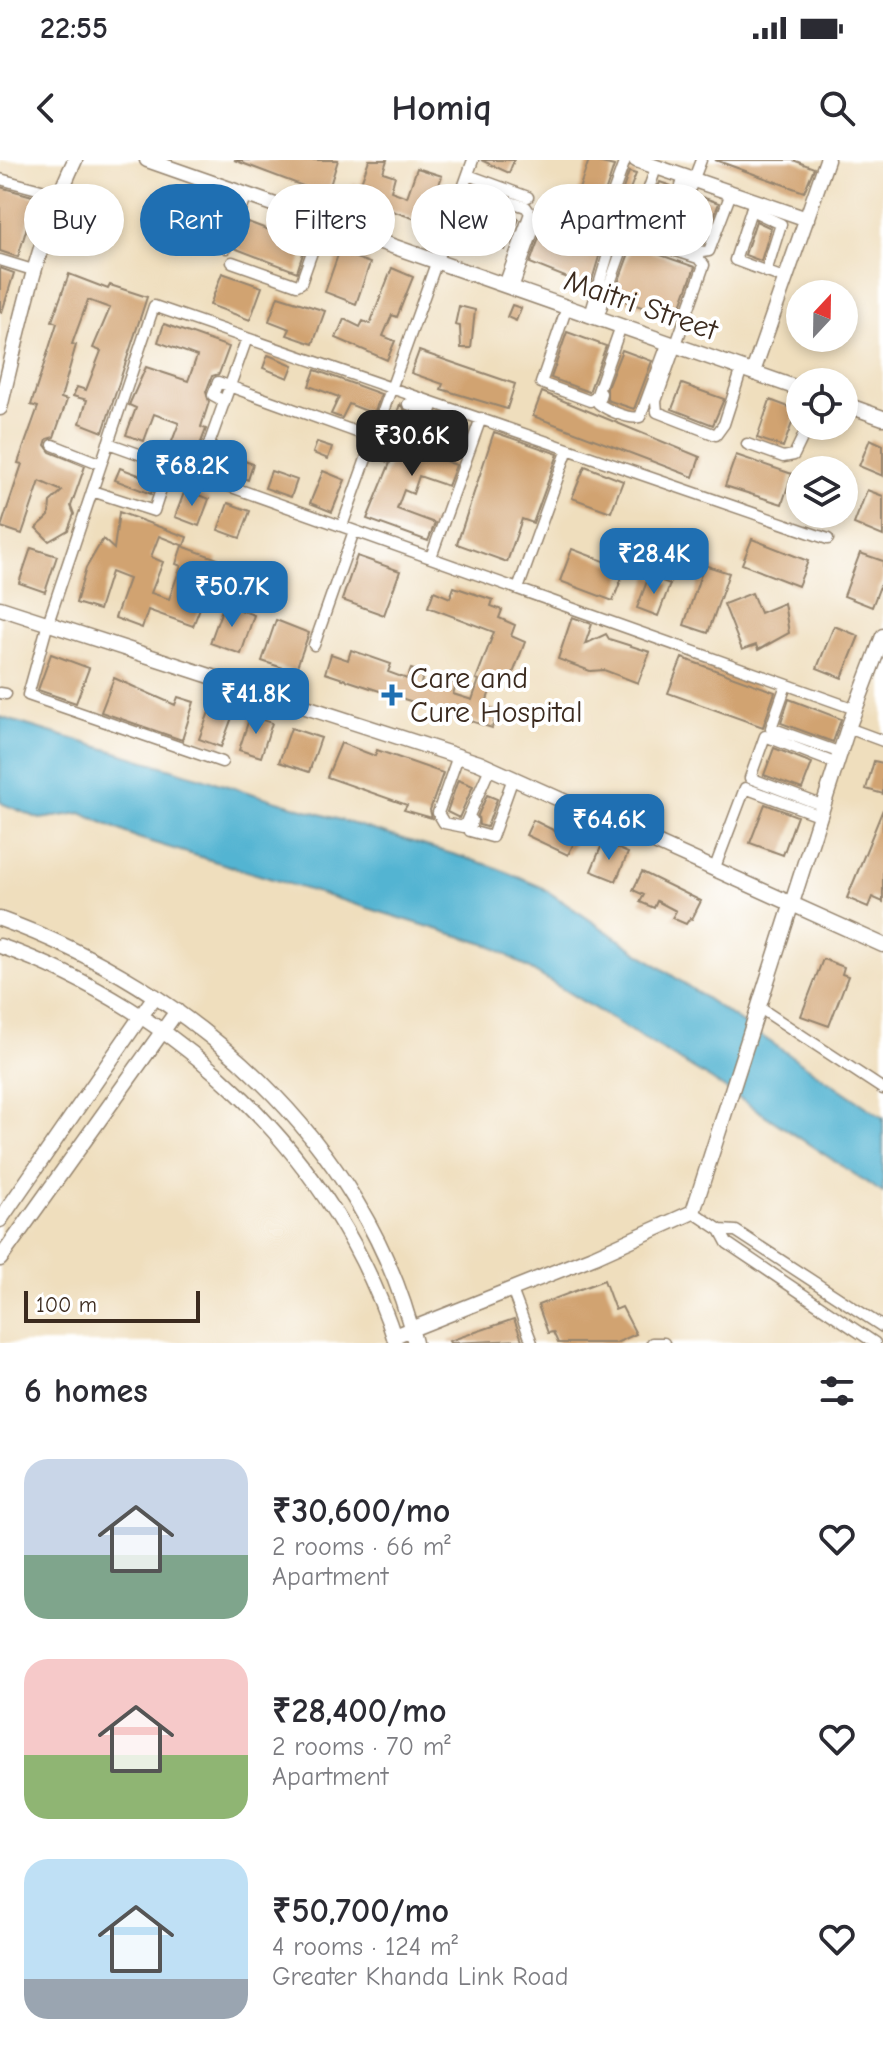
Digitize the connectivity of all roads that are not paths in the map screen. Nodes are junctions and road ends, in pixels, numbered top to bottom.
1 (75, 160) edge
2 (147, 160) edge
3 (473, 160) edge
4 (622, 160) edge
5 (636, 160) edge
6 (701, 160) edge
7 (827, 160) edge
8 (654, 167) junction
9 (468, 175) junction
10 (0, 179) edge
11 (689, 179) junction
12 (65, 184) edge
13 (217, 184) edge
14 (612, 184) edge
15 (24, 185) edge
16 (731, 193) junction
17 (528, 197) dead end
18 (516, 204) edge
19 (753, 206) junction
20 (807, 219) junction
21 (395, 246) edge
22 (41, 256) edge
23 (311, 256) edge
24 (0, 260) edge
25 (436, 261) junction
26 (232, 262) dead end
27 (36, 271) junction
28 (766, 272) junction
29 (786, 279) junction
30 (508, 286) junction
31 (567, 307) junction
32 (594, 316) junction
33 (623, 326) junction
34 (247, 338) junction
35 (672, 344) junction
36 (6, 352) edge
37 (748, 370) junction
38 (786, 384) edge
39 (230, 386) junction
40 (391, 387) junction
41 (408, 404) dead end
42 (435, 406) junction
43 (0, 408) edge
44 (858, 409) edge
45 (481, 418) junction
46 (883, 418) edge
47 (378, 422) junction
48 (430, 432) dead end
49 (373, 438) junction
50 (801, 440) edge
51 (459, 441) tunnel mouth
52 (108, 443) junction
53 (747, 444) dead end
54 (53, 445) dead end
55 (471, 445) junction
56 (568, 449) junction
57 (101, 464) junction
58 (169, 465) junction
59 (198, 475) junction
60 (92, 491) junction
61 (342, 526) junction
62 (354, 531) junction
63 (828, 539) dead end
64 (431, 557) junction
65 (518, 589) junction
66 (0, 608) edge
67 (48, 623) junction
68 (883, 636) edge
69 (314, 645) dead end
70 (786, 685) junction
71 (855, 709) junction
72 (848, 728) junction
73 (883, 741) edge
74 (458, 756) junction
75 (839, 758) junction
76 (222, 762) dead end
77 (492, 769) junction
78 (513, 778) junction
79 (822, 811) junction
80 (714, 870) junction
81 (793, 906) junction
82 (0, 919) edge
83 (883, 945) edge
84 (0, 946) edge
85 (155, 996) junction
86 (177, 1011) junction
87 (758, 1014) junction
88 (142, 1016) junction
89 (163, 1031) junction
90 (883, 1089) edge
91 (693, 1212) junction
92 (0, 1220) edge
93 (720, 1230) junction
94 (0, 1259) edge
95 (512, 1290) junction
96 (411, 1327) junction
97 (883, 1327) edge
98 (395, 1339) edge
99 (415, 1343) edge
100 (532, 1343) edge
101 (652, 1343) edge
102 (664, 1343) edge
103 (875, 1343) edge

1 - 12 street
2 - 13 street, Maitri Street
3 - 9 street
4 - 8 street
4 - 14 street
5 - 8 street
6 - 11 street
7 - 20 street
8 - 11 street
8 - 11 street
9 - 17 street
9 - 25 street
10 - 15 street
11 - 16 street
11 - 16 street
16 - 19 street
18 - 30 street
19 - 20 street
19 - 28 street
19 - 28 street
20 - 29 street
21 - 25 street, Maitri Street
22 - 27 street
23 - 26 street
24 - 27 street
25 - 30 street, Maitri Street
25 - 40 street
27 - 36 street
28 - 29 street
29 - 37 street
30 - 31 street, Maitri Street
30 - 32 street
31 - 32 street, Maitri Street
31 - 33 street
32 - 33 street, Maitri Street
32 - 35 street
33 - 35 street, Maitri Street
33 - 35 street
34 - 39 street
34 - 40 street
34 - 52 street
35 - 37 street, Maitri Street
35 - 37 street
36 - 43 street
37 - 38 street, Maitri Street
39 - 49 street
39 - 59 street
40 - 42 street
40 - 47 street
41 - 42 street
42 - 45 street
42 - 47 street
42 - 48 street
44 - 46 street
45 - 55 street
45 - 56 street
47 - 49 street
49 - 61 street
50 - 53 street
51 - 55 street
52 - 57 street
52 - 58 street
54 - 57 street
55 - 64 street
56 - 63 street
56 - 65 street
57 - 60 street
58 - 59 street
58 - 60 street
59 - 61 street
60 - 67 street
61 - 62 street
62 - 64 street
62 - 69 street
64 - 65 street
65 - 70 street
66 - 67 street
67 - 74 street
67 - 76 street
68 - 71 street
70 - 71 street
70 - 75 street
71 - 72 street
72 - 73 street
72 - 75 street
74 - 77 street
74 - 77 street
75 - 79 street
75 - 79 street
77 - 78 street
77 - 78 street
78 - 80 street
79 - 80 street
79 - 81 street
80 - 81 street
81 - 83 street
81 - 87 street
82 - 85 street
84 - 88 street
85 - 86 street
85 - 88 street
86 - 89 street
86 - 96 street
87 - 90 street
87 - 91 street
88 - 89 street
88 - 92 street
89 - 94 street
89 - 98 street
91 - 93 street
91 - 95 street
93 - 97 street
93 - 103 street
95 - 96 street
95 - 100 street
96 - 98 street
96 - 99 street
101 - 102 street

